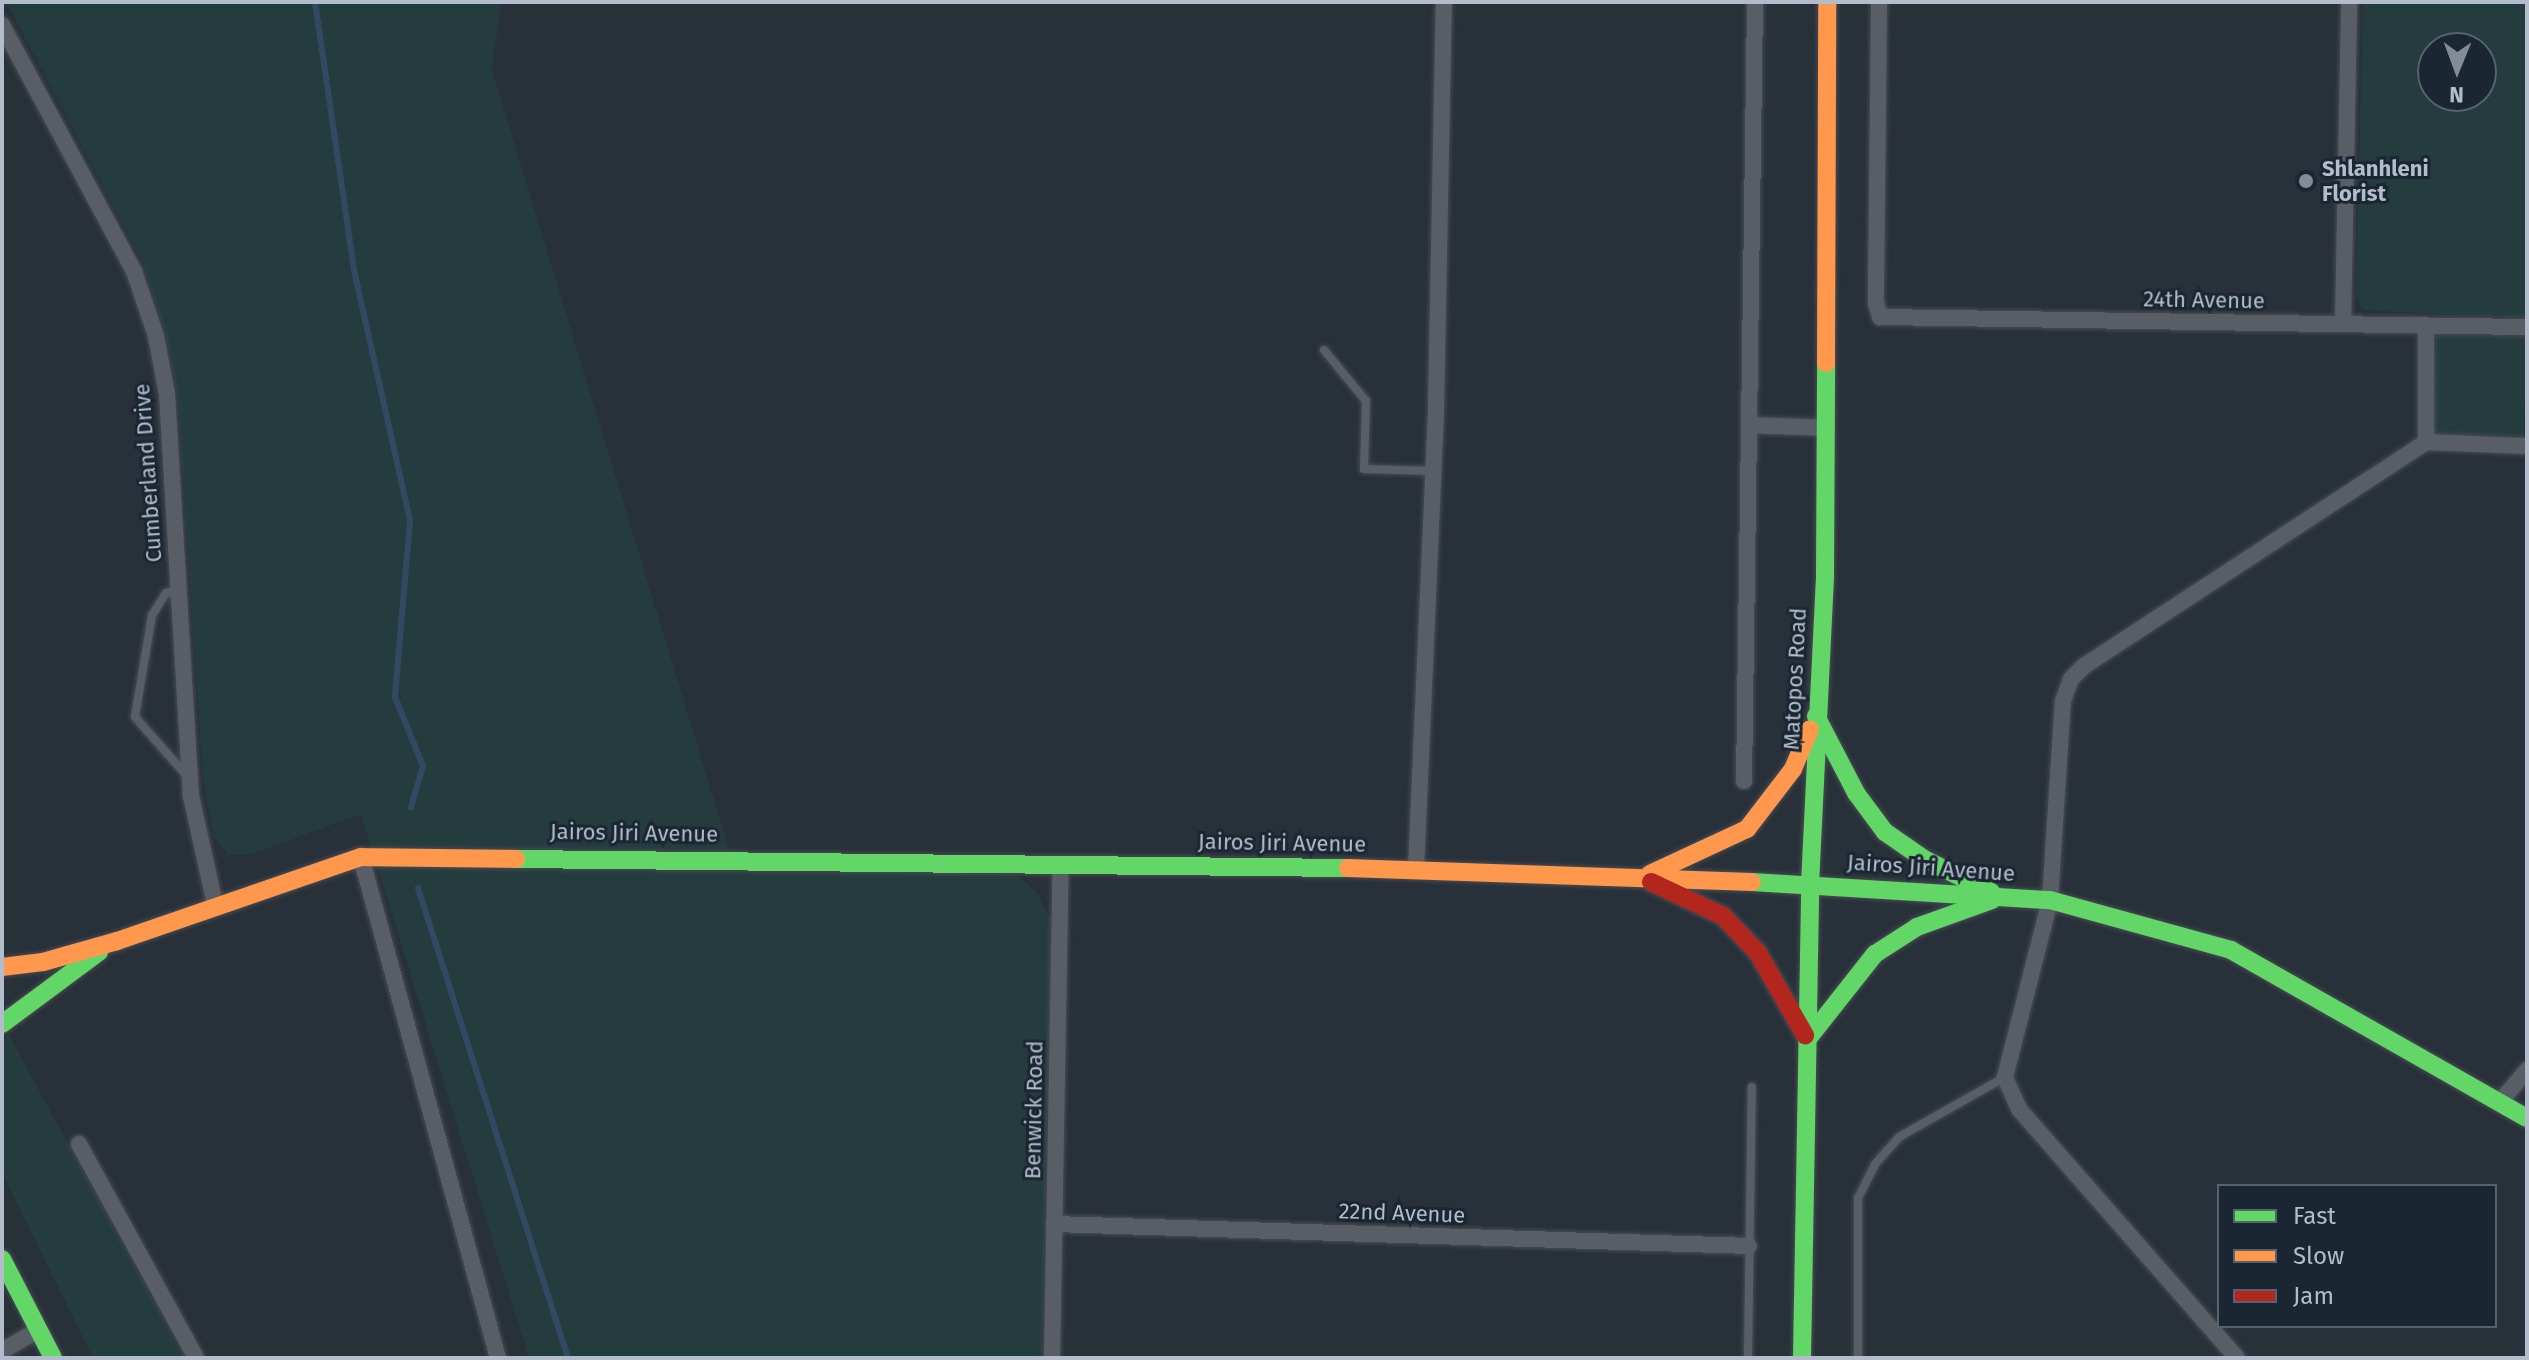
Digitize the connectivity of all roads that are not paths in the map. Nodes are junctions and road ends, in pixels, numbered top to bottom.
1 (1444, 2) edge
2 (1755, 2) edge
3 (1827, 2) edge
4 (1879, 2) edge
5 (2349, 2) edge
6 (2, 25) edge
7 (2343, 323) junction
8 (2426, 325) junction
9 (2527, 327) edge
10 (1324, 350) dead end
11 (1749, 425) junction
12 (1827, 428) junction
13 (2426, 442) junction
14 (2527, 446) edge
15 (1433, 471) junction
16 (178, 591) junction
17 (1816, 715) junction
18 (190, 780) junction
19 (1744, 781) dead end
20 (361, 857) junction
21 (1061, 864) junction
22 (1416, 869) junction
23 (1641, 877) junction
24 (1810, 884) junction
25 (2001, 897) junction
26 (2050, 900) junction
27 (215, 904) junction
28 (117, 941) junction
29 (2, 955) edge
30 (43, 962) junction
31 (2, 967) edge
32 (2, 1024) edge
33 (1807, 1040) junction
34 (2527, 1070) edge
35 (2005, 1077) junction
36 (1752, 1087) dead end
37 (2500, 1102) junction
38 (2527, 1118) edge
39 (79, 1144) dead end
40 (1054, 1224) junction
41 (1749, 1246) junction
42 (2, 1259) edge
43 (38, 1330) junction
44 (2, 1351) edge
45 (53, 1358) edge
46 (196, 1358) edge
47 (498, 1358) edge
48 (1052, 1358) edge
49 (1748, 1358) edge
50 (1802, 1358) edge
51 (1858, 1358) edge
52 (2237, 1358) edge

1 - 15 street
2 - 11 street
3 - 12 main road, Matopos Road
4 - 7 street, 24th Avenue
5 - 7 street
6 - 16 street, Cumberland Drive
7 - 8 street, 24th Avenue
8 - 9 street, 24th Avenue
8 - 13 street
10 - 15 lane
11 - 12 street
11 - 19 street
12 - 17 main road, Matopos Road
13 - 14 street
13 - 26 street
15 - 22 street
16 - 18 street, Cumberland Drive
16 - 18 lane
17 - 23 main road
17 - 24 main road, Matopos Road
17 - 25 main road
18 - 27 street, Cumberland Drive
20 - 21 main road, Jairos Jiri Avenue
20 - 27 main road, Jairos Jiri Avenue
20 - 47 street
21 - 22 main road, Jairos Jiri Avenue
21 - 40 street, Benwick Road
22 - 23 main road, Jairos Jiri Avenue
23 - 24 main road, Jairos Jiri Avenue
23 - 33 main road
24 - 25 main road, Jairos Jiri Avenue
24 - 33 main road, Matopos Road
25 - 26 main road, Jairos Jiri Avenue
25 - 33 main road
26 - 35 street
26 - 37 main road, Jairos Jiri Avenue
27 - 28 main road, Jairos Jiri Avenue
28 - 30 main road, Jairos Jiri Avenue
28 - 32 main road
29 - 30 main road
30 - 31 main road, Jairos Jiri Avenue
33 - 50 main road, Matopos Road
34 - 37 street
35 - 51 lane
35 - 52 street
36 - 41 lane
37 - 38 main road, Jairos Jiri Avenue
39 - 46 street
40 - 41 street, 22nd Avenue
40 - 48 street, Benwick Road
41 - 49 lane
42 - 43 main road
43 - 44 street
43 - 45 main road

